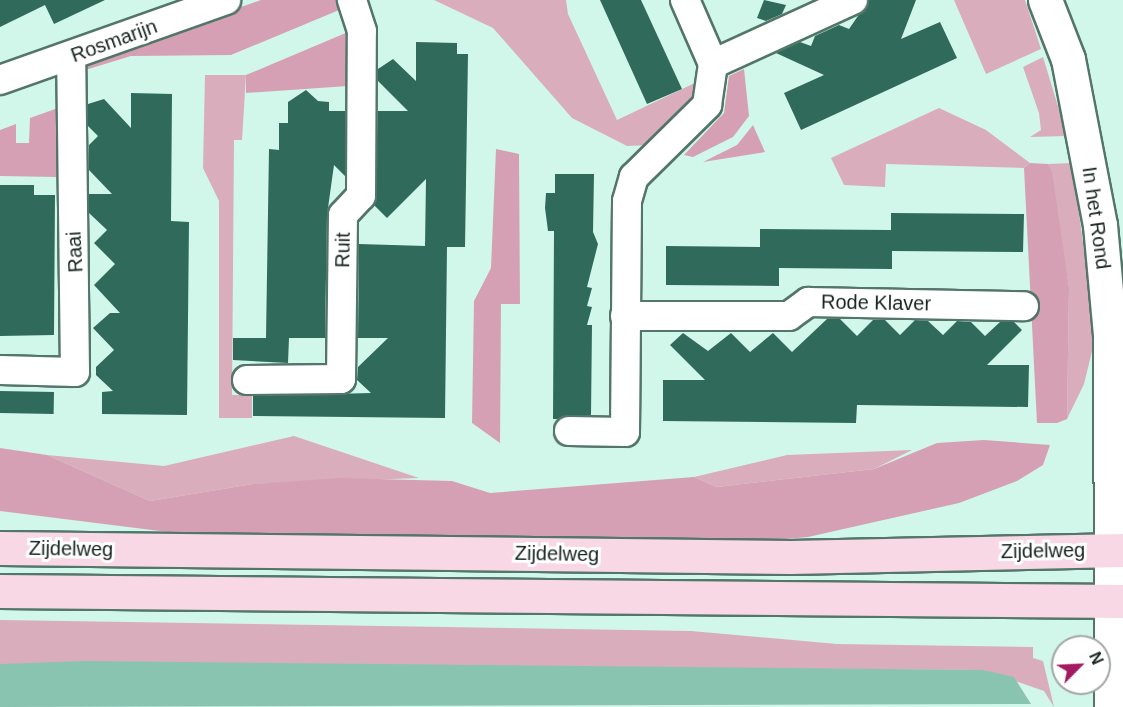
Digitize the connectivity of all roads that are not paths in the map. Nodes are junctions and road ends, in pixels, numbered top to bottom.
1 (226, 0) edge
2 (352, 0) edge
3 (685, 0) edge
4 (853, 0) edge
5 (1045, 0) edge
6 (71, 57) junction
7 (713, 64) junction
8 (0, 80) edge
9 (1024, 306) dead end
10 (625, 316) junction
11 (0, 370) edge
12 (247, 380) dead end
13 (569, 431) dead end
14 (0, 548) edge
15 (1118, 550) edge
16 (0, 591) edge
17 (1118, 600) edge
18 (1111, 707) edge

1 - 6 street, Rosmarijn
2 - 12 street, Ruit
3 - 7 street
4 - 7 street
5 - 15 street, In het Rond
6 - 8 street, Rosmarijn
6 - 11 street, Raai
7 - 10 street
9 - 10 street, Rode Klaver
10 - 13 street
14 - 15 main road, Zijdelweg
15 - 17 street, Zijdelweg
16 - 17 main road
17 - 18 street, Zijdelweg

